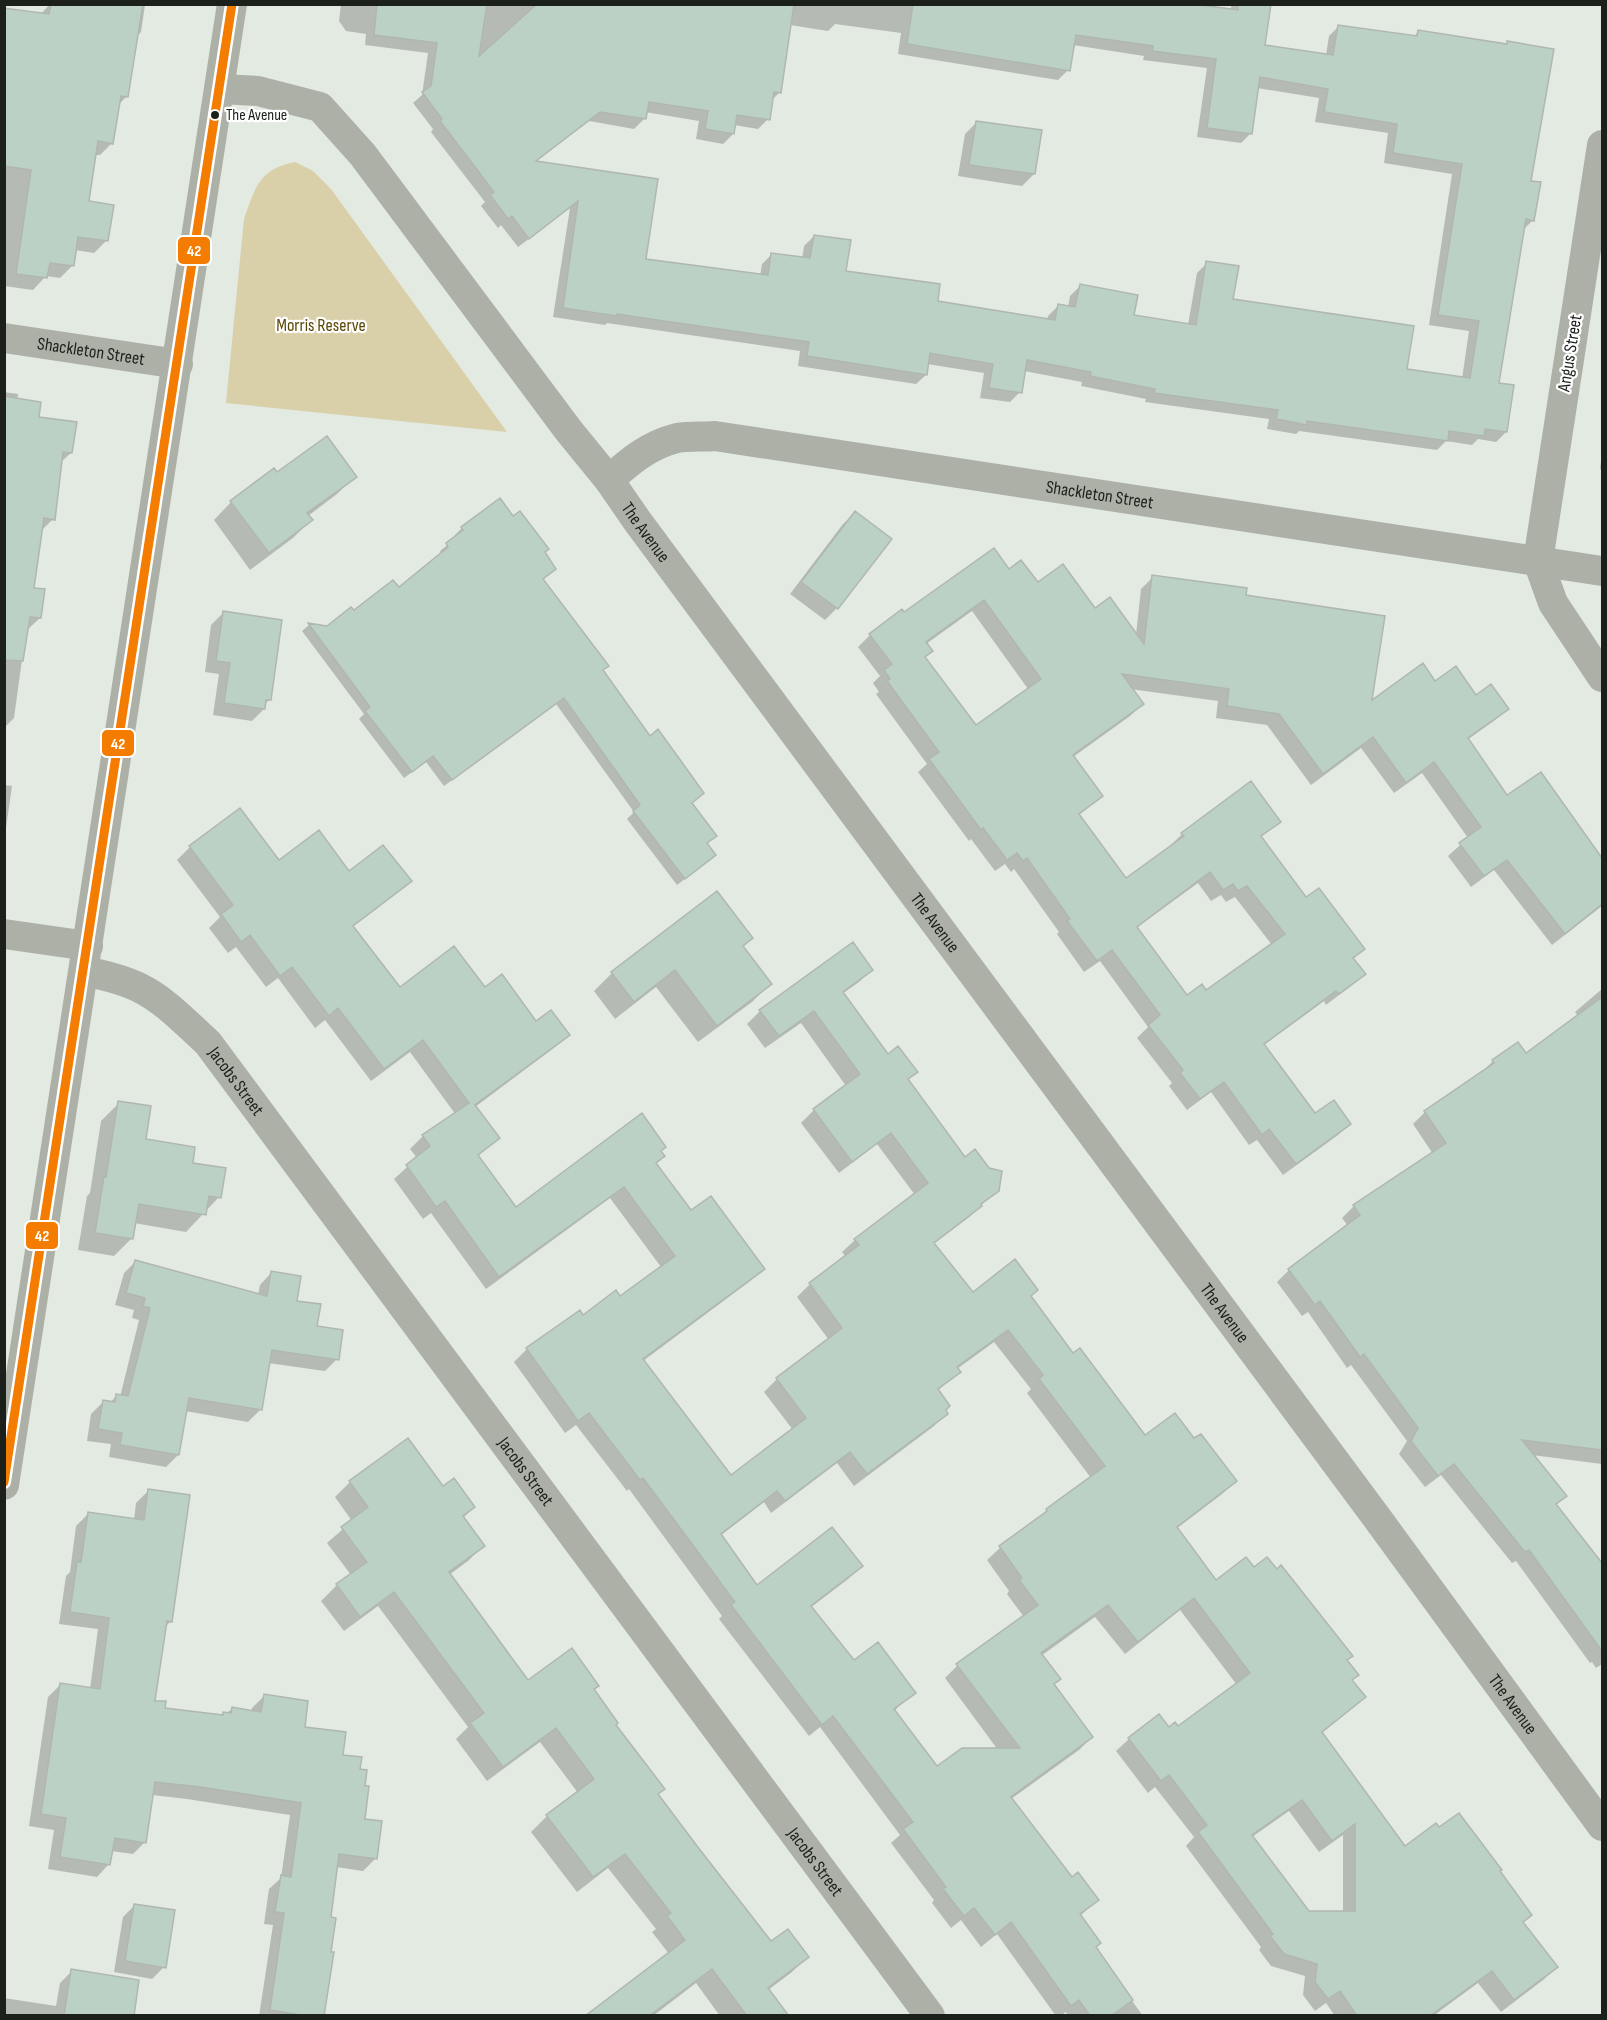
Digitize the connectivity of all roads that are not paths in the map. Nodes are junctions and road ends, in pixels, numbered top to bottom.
1 (232, 4) edge
2 (220, 88) junction
3 (1602, 145) edge
4 (4, 338) edge
5 (178, 364) junction
6 (609, 480) junction
7 (1538, 561) junction
8 (1602, 571) edge
9 (1602, 677) edge
10 (4, 934) edge
11 (86, 959) junction
12 (4, 1485) edge
13 (1602, 1826) edge
14 (930, 2016) edge

1 - 2 street
2 - 5 street
2 - 6 street, The Avenue
3 - 7 street, Angus Street
4 - 5 street, Shackleton Street
5 - 11 street
6 - 7 street, Shackleton Street
6 - 13 street, The Avenue
7 - 8 street, Shackleton Street
7 - 9 street
10 - 11 street, Jacobs Street
11 - 12 street
11 - 14 street, Jacobs Street

